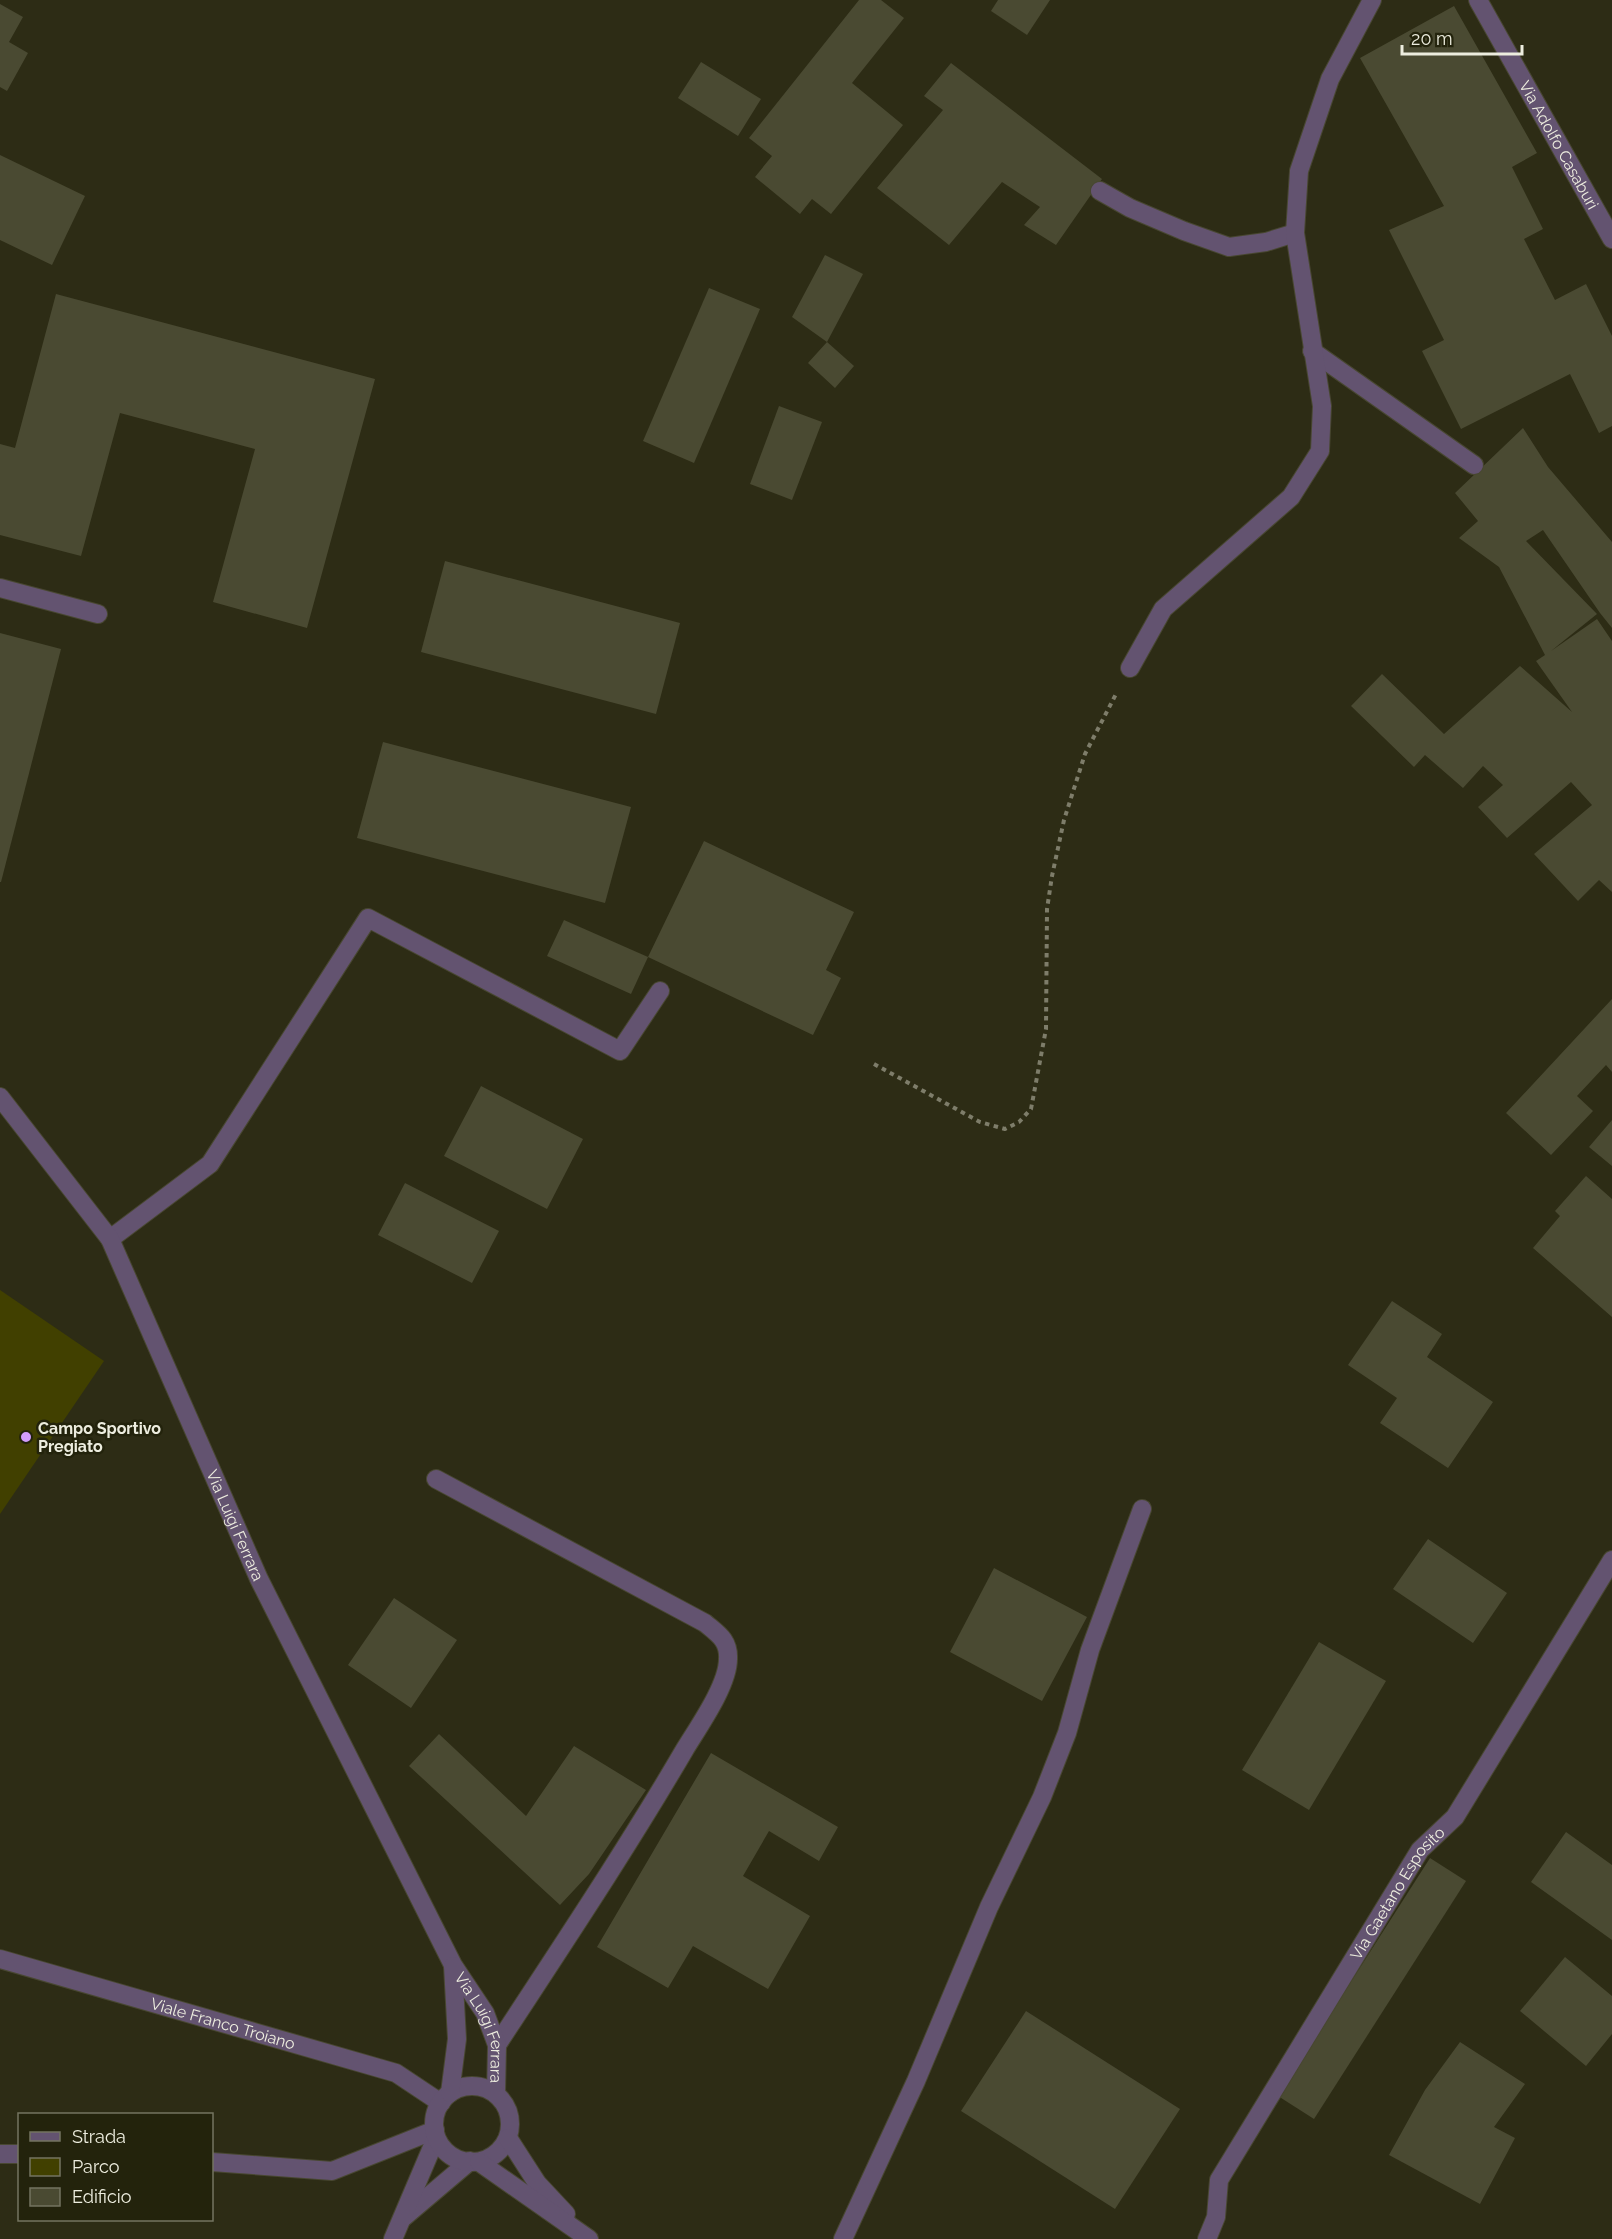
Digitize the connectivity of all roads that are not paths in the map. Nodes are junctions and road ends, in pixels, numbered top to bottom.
1 (1372, 0) edge
2 (1478, 0) edge
3 (1100, 191) dead end
4 (1610, 231) edge
5 (1295, 233) junction
6 (1612, 249) edge
7 (1312, 351) junction
8 (1474, 465) dead end
9 (0, 588) edge
10 (98, 614) dead end
11 (1130, 668) road end
12 (660, 991) dead end
13 (0, 1097) edge
14 (110, 1239) junction
15 (435, 1479) dead end
16 (1142, 1509) dead end
17 (1612, 1560) edge
18 (0, 1959) edge
19 (453, 1965) junction
20 (497, 2045) junction
21 (496, 2094) junction
22 (446, 2098) junction
23 (436, 2134) junction
24 (508, 2138) junction
25 (0, 2154) edge
26 (18, 2154) edge
27 (474, 2161) junction
28 (213, 2162) edge
29 (403, 2218) junction
30 (393, 2239) edge
31 (589, 2239) edge
32 (843, 2239) edge
33 (1207, 2239) edge

1 - 5 street
2 - 4 street, Via Adolfo Casaburi
3 - 5 street
4 - 6 street, Via Adolfo Casaburi
5 - 7 street
7 - 8 street
7 - 11 street
9 - 10 street
12 - 14 street
13 - 14 street, Via Luigi Ferrara
14 - 19 street, Via Luigi Ferrara
15 - 20 street
16 - 32 street
17 - 33 street, Via Gaetano Esposito
18 - 22 street, Viale Franco Troiano
19 - 20 street, Via Luigi Ferrara
19 - 22 street, Via Luigi Ferrara
20 - 21 street, Via Luigi Ferrara
21 - 22 street
21 - 24 street
22 - 23 street
23 - 27 street
23 - 28 street
23 - 29 street
24 - 27 street
24 - 31 street
25 - 26 street
27 - 29 street
27 - 31 street
29 - 30 street

